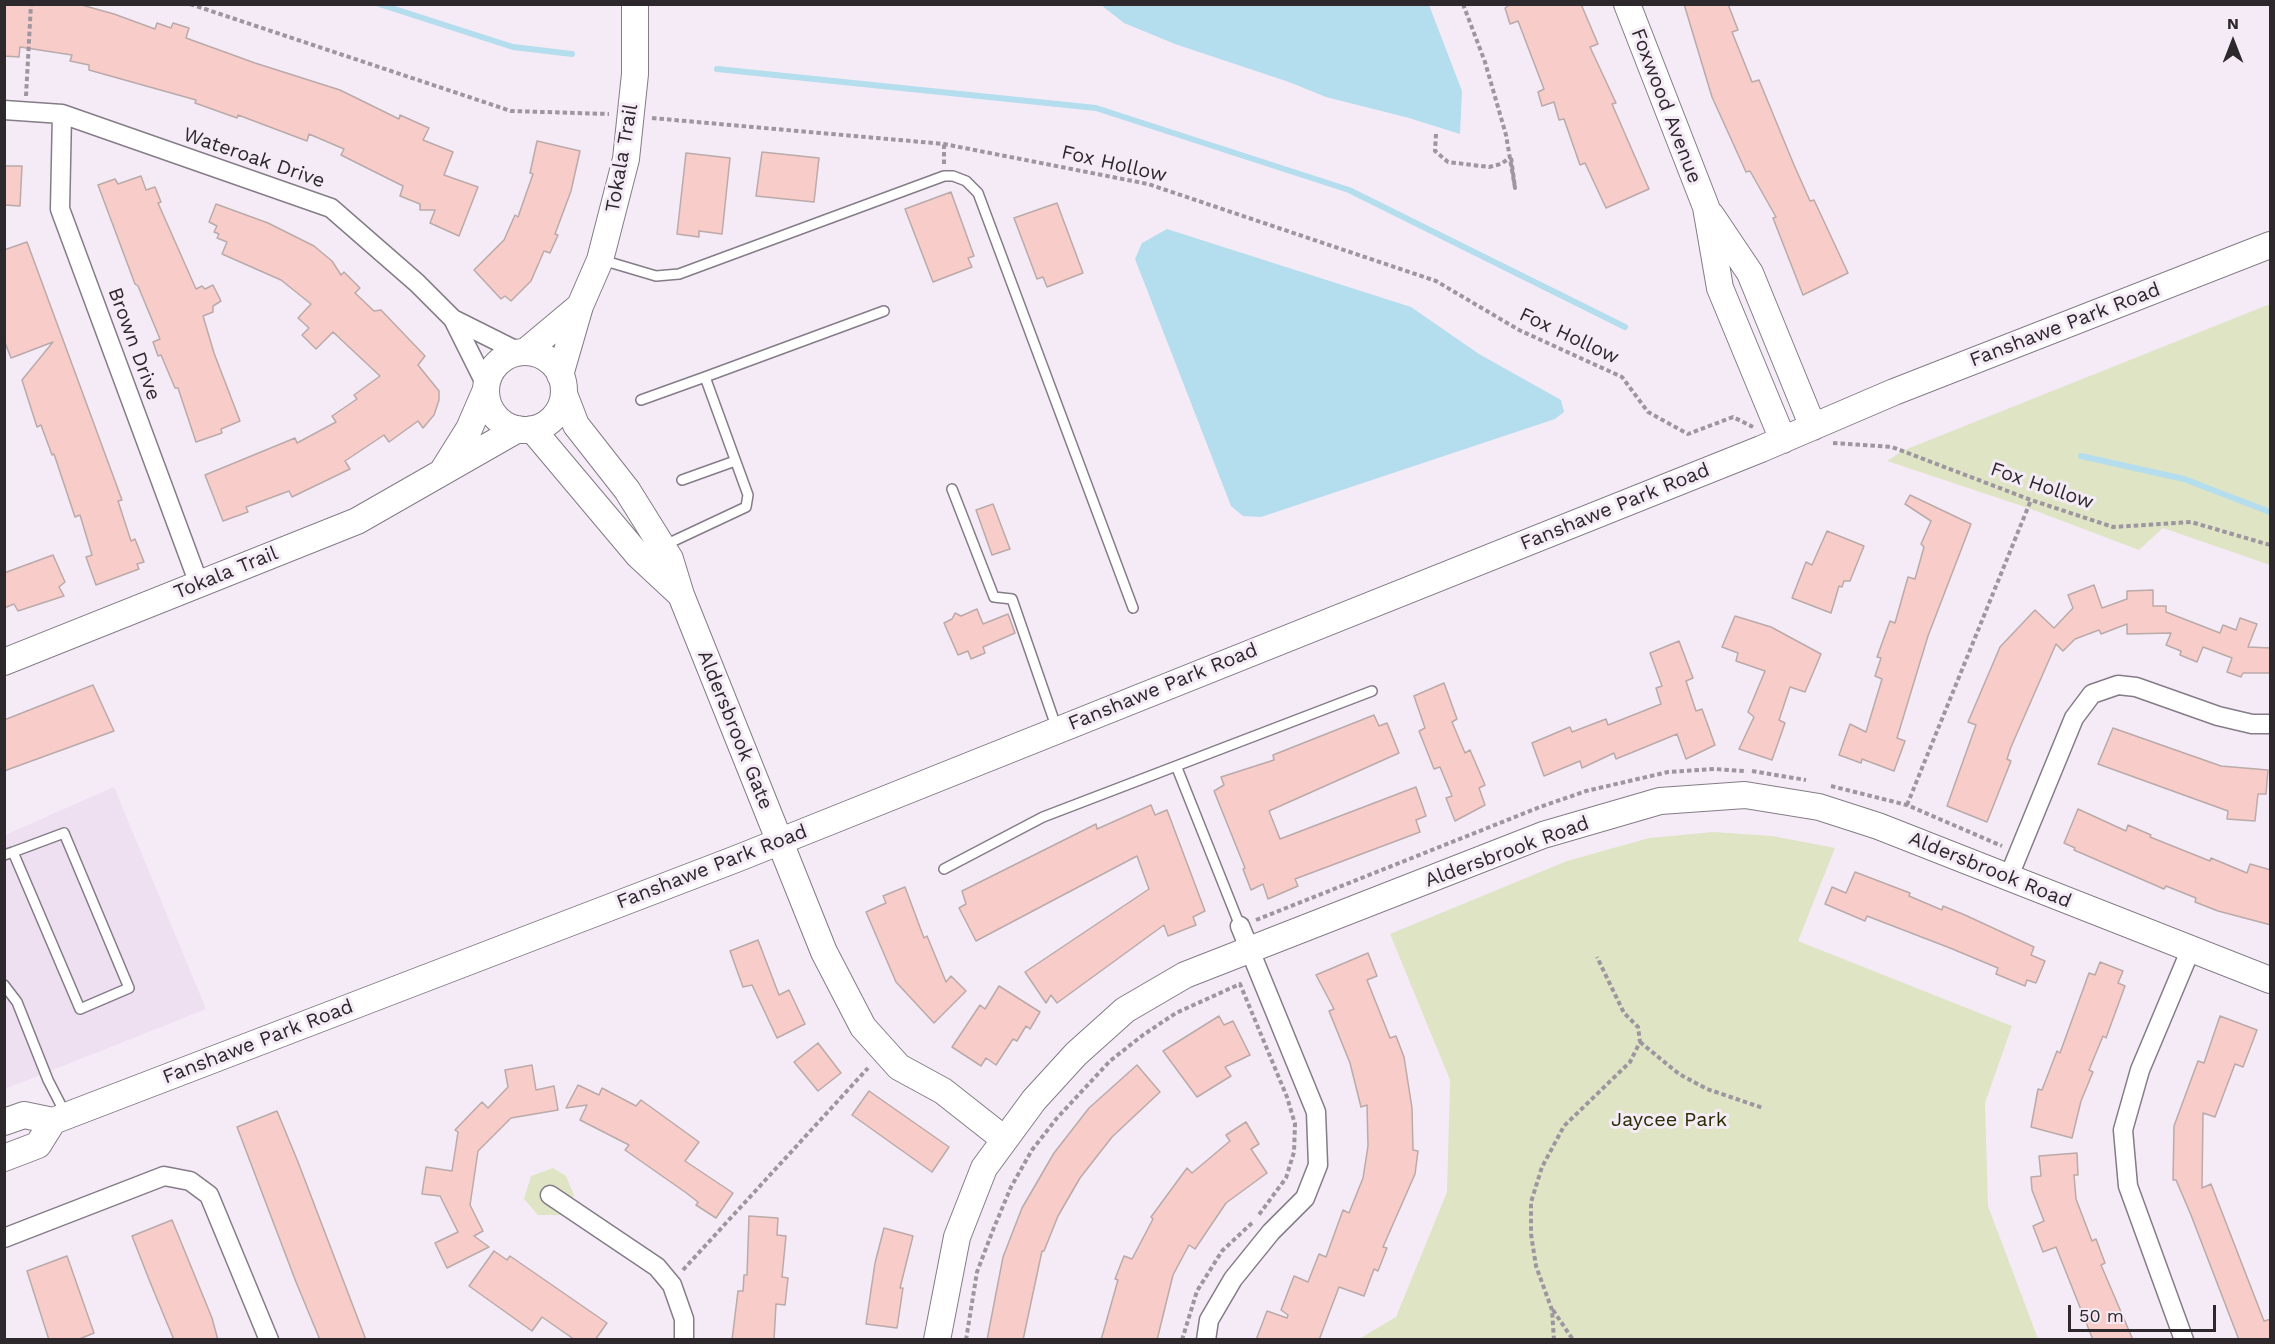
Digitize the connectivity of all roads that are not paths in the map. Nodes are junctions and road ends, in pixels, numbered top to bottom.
1 (635, 4) edge
2 (1627, 4) edge
3 (4, 110) edge
4 (62, 114) junction
5 (1706, 207) junction
6 (2271, 245) edge
7 (600, 260) junction
8 (580, 306) junction
9 (884, 311) dead end
10 (453, 319) junction
11 (522, 352) junction
12 (705, 377) junction
13 (562, 384) junction
14 (486, 389) junction
15 (641, 400) dead end
16 (525, 429) junction
17 (1820, 435) junction
18 (1783, 440) junction
19 (735, 460) junction
20 (442, 472) junction
21 (682, 480) dead end
22 (952, 489) dead end
23 (663, 546) junction
24 (199, 584) junction
25 (681, 595) junction
26 (1133, 608) dead end
27 (4, 662) edge
28 (1372, 691) dead end
29 (2271, 724) edge
30 (1057, 729) junction
31 (1177, 768) junction
32 (780, 841) junction
33 (9, 854) edge
34 (2014, 865) junction
35 (945, 868) dead end
36 (1240, 926) joint
37 (1251, 951) junction
38 (2190, 951) junction
39 (2271, 980) edge
40 (4, 985) edge
41 (59, 1118) junction
42 (4, 1122) edge
43 (1004, 1139) junction
44 (4, 1158) edge
45 (550, 1195) dead end
46 (4, 1238) edge
47 (269, 1340) edge
48 (684, 1340) edge
49 (937, 1340) edge
50 (1206, 1340) edge
51 (2184, 1340) edge

1 - 7 street, Tokala Trail
2 - 5 street, Foxwood Avenue
3 - 4 street, Wateroak Drive
4 - 10 street, Wateroak Drive
4 - 24 street, Brown Drive
5 - 17 street, Foxwood Avenue
5 - 18 street, Foxwood Avenue
6 - 17 street, Fanshawe Park Road
7 - 8 street, Tokala Trail
7 - 26 lane
8 - 11 street, Tokala Trail
8 - 13 street, Tokala Trail
9 - 12 lane
10 - 11 street, Wateroak Drive
10 - 14 street, Wateroak Drive
11 - 13 street
11 - 14 street
12 - 15 lane
12 - 19 lane
13 - 16 street
13 - 23 street, Aldersbrook Gate
14 - 16 street
14 - 20 street, Tokala Trail
16 - 20 street, Tokala Trail
16 - 25 street, Aldersbrook Gate
17 - 18 street, Fanshawe Park Road
18 - 30 street, Fanshawe Park Road
19 - 21 lane
19 - 23 lane
20 - 24 street, Tokala Trail
22 - 30 lane
23 - 25 street, Aldersbrook Gate
24 - 27 street, Tokala Trail
25 - 32 street, Aldersbrook Gate
28 - 31 lane
29 - 34 street
30 - 32 street, Fanshawe Park Road
31 - 35 lane
31 - 36 lane
32 - 41 street, Fanshawe Park Road
32 - 43 street, Aldersbrook Gate
33 - 33 lane
34 - 37 street, Aldersbrook Road
34 - 38 street, Aldersbrook Road
36 - 37 street
37 - 43 street, Aldersbrook Road
37 - 50 street
38 - 39 street, Aldersbrook Road
38 - 51 street
40 - 41 lane
41 - 42 street
41 - 44 street
43 - 49 street, Aldersbrook Road
45 - 48 street
46 - 47 street

